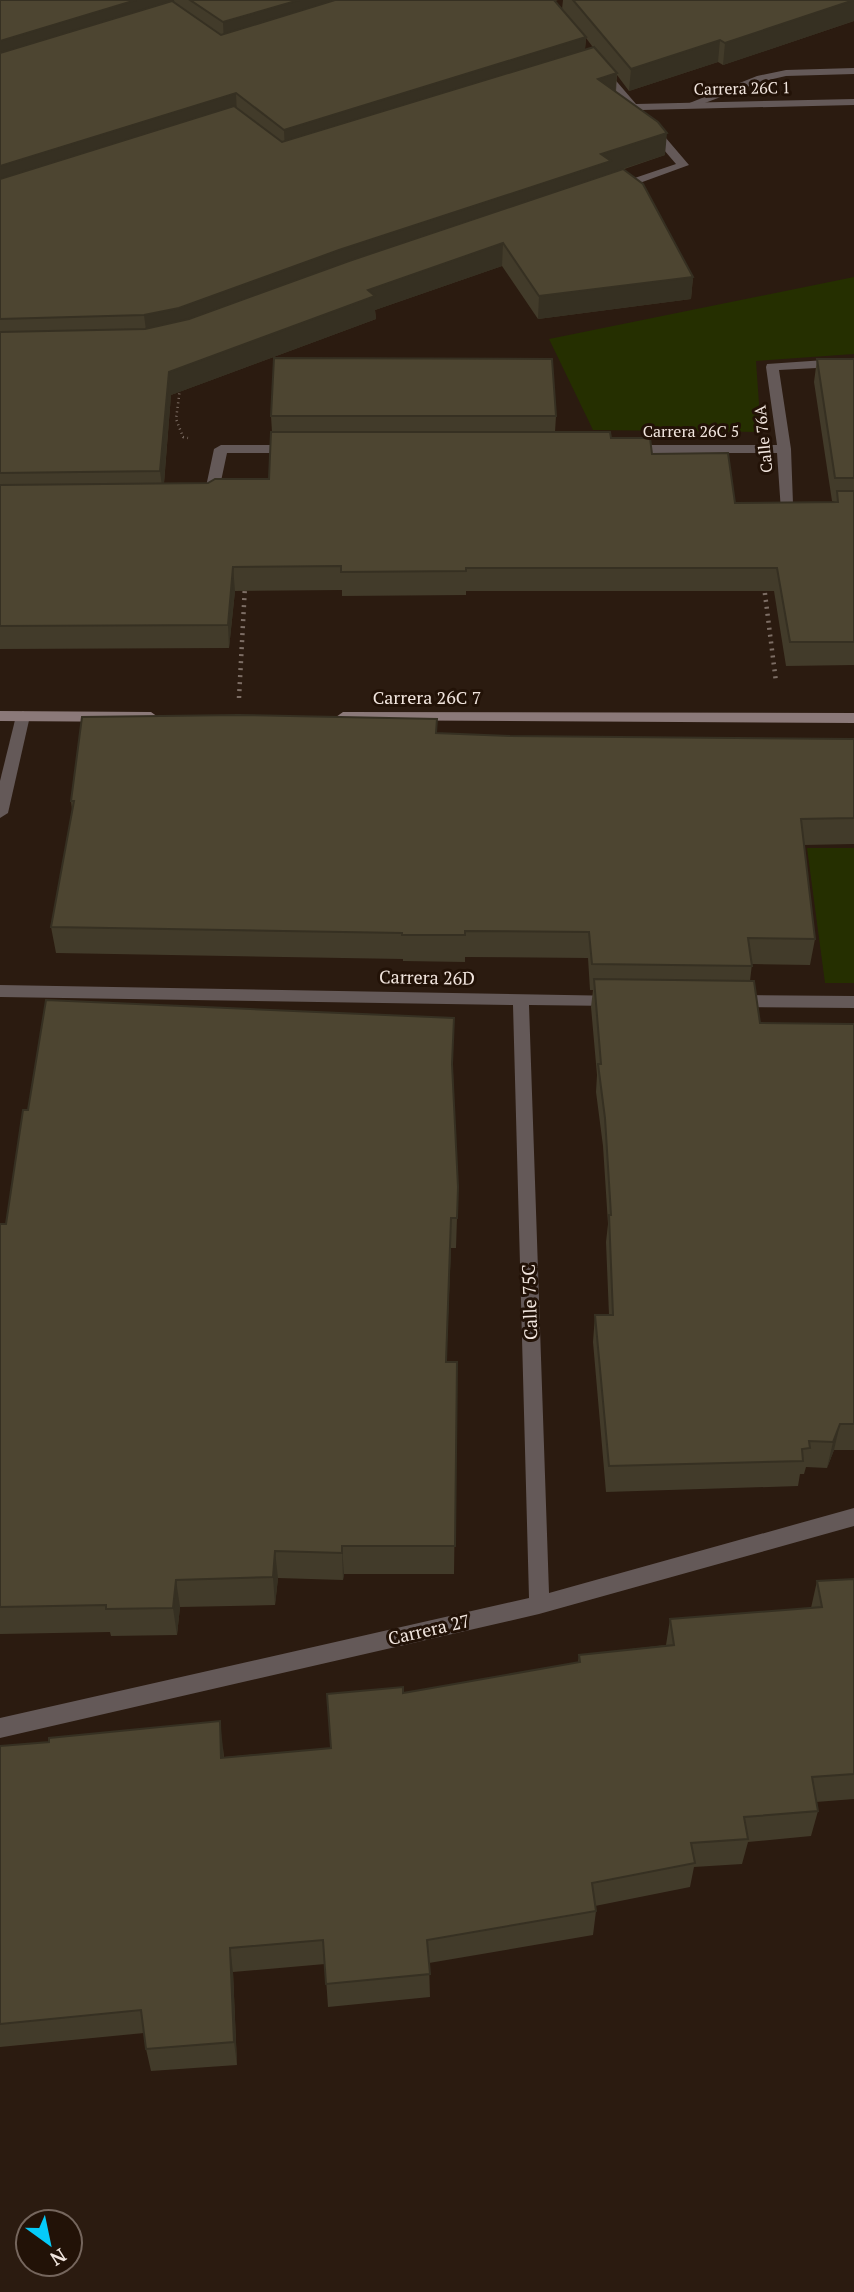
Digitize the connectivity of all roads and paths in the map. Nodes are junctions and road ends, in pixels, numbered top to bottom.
1 (594, 62) edge
2 (854, 71) edge
3 (854, 102) edge
4 (694, 104) junction
5 (631, 107) junction
6 (605, 191) edge
7 (854, 362) edge
8 (181, 377) edge
9 (221, 449) junction
10 (303, 449) edge
11 (619, 449) edge
12 (784, 449) junction
13 (203, 500) edge
14 (854, 508) edge
15 (763, 573) edge
16 (245, 579) edge
17 (776, 683) dead end
18 (239, 698) dead end
19 (0, 716) edge
20 (23, 716) junction
21 (161, 717) edge
22 (327, 717) edge
23 (854, 718) edge
24 (0, 813) edge
25 (0, 991) edge
26 (520, 999) junction
27 (632, 1000) edge
28 (715, 1000) edge
29 (854, 1002) edge
30 (854, 1517) edge
31 (539, 1605) junction
32 (0, 1728) edge

1 - 5 street
2 - 4 street
3 - 4 street, Carrera 26C 1
4 - 5 street, Carrera 26C 1
5 - 6 street
7 - 12 street, Calle 76A
8 - 9 path
9 - 10 street
9 - 13 street
11 - 12 street, Carrera 26C 5
12 - 14 street, Calle 76A
15 - 17 path
16 - 18 path
19 - 20 street
20 - 21 street
20 - 24 street
22 - 23 street, Carrera 26C 7
25 - 26 street, Carrera 26D
26 - 27 street, Carrera 26D
26 - 31 street, Calle 75C
28 - 29 street
30 - 31 street, Carrera 27
31 - 32 street, Carrera 27

